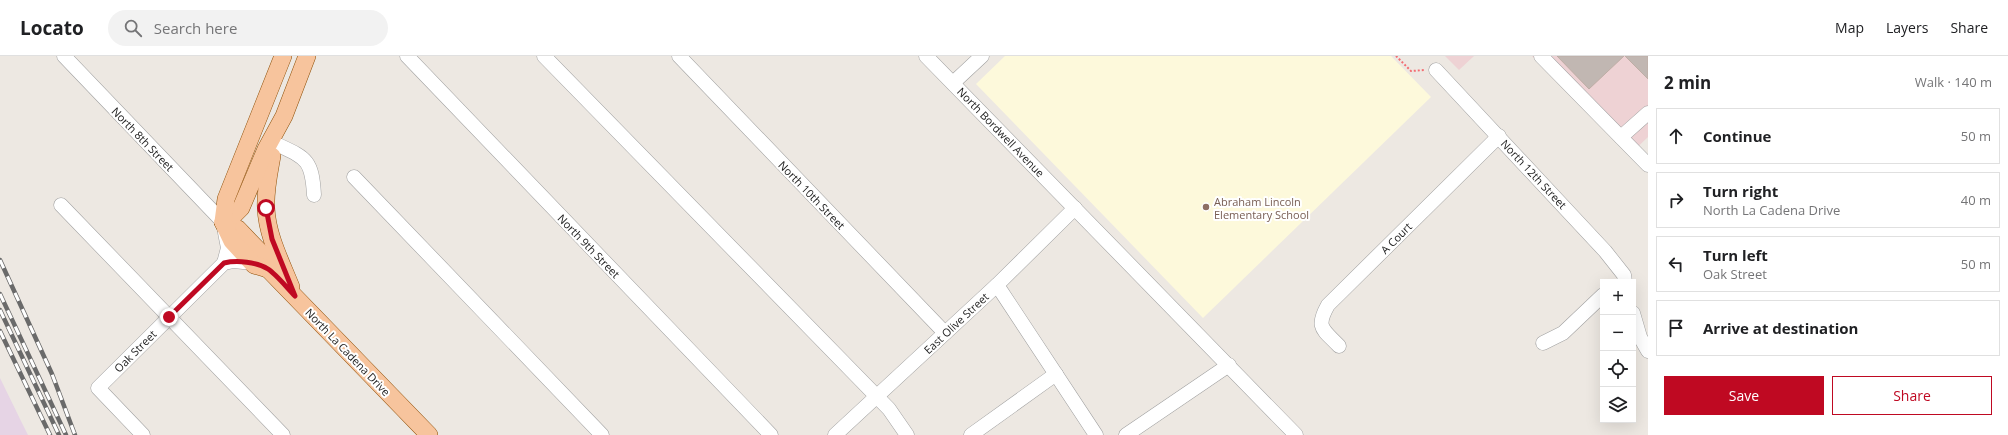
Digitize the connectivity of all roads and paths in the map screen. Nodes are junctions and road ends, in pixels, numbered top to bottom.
1 (64, 56) edge
2 (283, 56) edge
3 (307, 56) edge
4 (407, 56) edge
5 (544, 56) edge
6 (679, 56) edge
7 (926, 56) edge
8 (982, 56) edge
9 (1396, 56) edge
10 (1541, 56) edge
11 (1436, 70) joint
12 (953, 84) junction
13 (1648, 113) edge
14 (284, 116) junction
15 (1499, 136) junction
16 (1621, 137) junction
17 (276, 144) junction
18 (1645, 158) edge
19 (354, 177) dead end
20 (314, 195) dead end
21 (61, 205) dead end
22 (1075, 208) junction
23 (223, 222) junction
24 (224, 263) junction
25 (260, 266) junction
26 (1621, 279) edge
27 (997, 285) junction
28 (295, 296) junction
29 (1600, 298) edge
30 (1634, 315) edge
31 (169, 317) junction
32 (945, 333) junction
33 (1543, 343) dead end
34 (1339, 346) dead end
35 (1648, 351) edge
36 (1229, 366) junction
37 (1056, 374) junction
38 (876, 397) junction
39 (143, 435) edge
40 (283, 435) edge
41 (429, 435) edge
42 (602, 435) edge
43 (771, 435) edge
44 (835, 435) edge
45 (907, 435) edge
46 (971, 435) edge
47 (1096, 435) edge
48 (1126, 435) edge
49 (1296, 435) edge

1 - 23 street, North 8th Street
2 - 23 main road
3 - 14 main road
4 - 43 street, North 9th Street
5 - 38 street
6 - 32 street, North 10th Street
7 - 12 street, North Bordwell Avenue
8 - 12 street
9 - 11 path
10 - 16 street
11 - 15 street, North 12th Street
12 - 22 street, North Bordwell Avenue
13 - 16 street
14 - 17 main road
14 - 23 main road
15 - 26 street, North 12th Street
15 - 34 street, A Court
16 - 18 street
17 - 20 street
17 - 28 main road
19 - 42 street
21 - 31 street
22 - 27 street, East Olive Street
22 - 36 street, North Bordwell Avenue
23 - 24 street
23 - 25 main road, North La Cadena Drive
24 - 25 street
24 - 31 street, Oak Street
25 - 28 main road, North La Cadena Drive
27 - 32 street, East Olive Street
27 - 37 street
28 - 41 main road, North La Cadena Drive
29 - 33 street
30 - 35 street
31 - 39 street, Oak Street
31 - 40 street
32 - 38 street, East Olive Street
36 - 48 street
36 - 49 street, North Bordwell Avenue
37 - 46 street
37 - 47 street
38 - 44 street, East Olive Street
38 - 45 street

